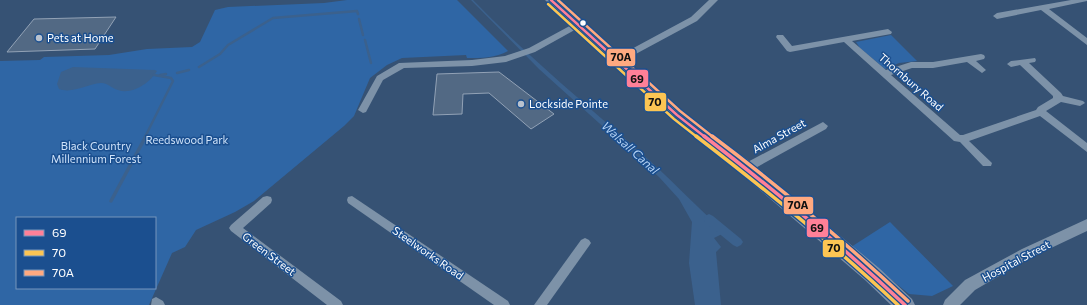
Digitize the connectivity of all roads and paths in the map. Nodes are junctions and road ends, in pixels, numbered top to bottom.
1 (551, 0) edge
2 (714, 0) edge
3 (1084, 0) edge
4 (1044, 8) junction
5 (997, 16) dead end
6 (577, 25) junction
7 (888, 32) dead end
8 (780, 37) dead end
9 (846, 40) junction
10 (1087, 42) edge
11 (981, 58) dead end
12 (970, 60) junction
13 (1032, 60) dead end
14 (616, 61) junction
15 (1022, 62) junction
16 (1011, 64) dead end
17 (982, 70) dead end
18 (884, 74) junction
19 (1058, 98) junction
20 (1080, 104) dead end
21 (363, 110) dead end
22 (1041, 112) junction
23 (823, 126) dead end
24 (963, 139) junction
25 (1087, 148) edge
26 (987, 163) dead end
27 (746, 168) junction
28 (267, 200) dead end
29 (352, 200) dead end
30 (1087, 224) edge
31 (585, 243) dead end
32 (337, 305) edge
33 (504, 305) edge
34 (540, 305) edge
35 (905, 305) edge
36 (950, 305) edge

1 - 6 highway
2 - 14 street
3 - 4 street
4 - 5 street
4 - 10 street
6 - 14 highway
6 - 21 street
7 - 9 street
8 - 9 street
9 - 18 street, Thornbury Road
11 - 12 street
12 - 17 street
12 - 18 street
13 - 15 street
14 - 27 highway
15 - 16 street
15 - 19 street
18 - 24 street, Thornbury Road
19 - 20 street
19 - 22 street
22 - 24 street
22 - 25 street
23 - 27 street, Alma Street
24 - 26 street, Thornbury Road
27 - 35 highway
28 - 32 street, Green Street
29 - 33 street, Steelworks Road
30 - 36 street, Hospital Street
31 - 34 street

